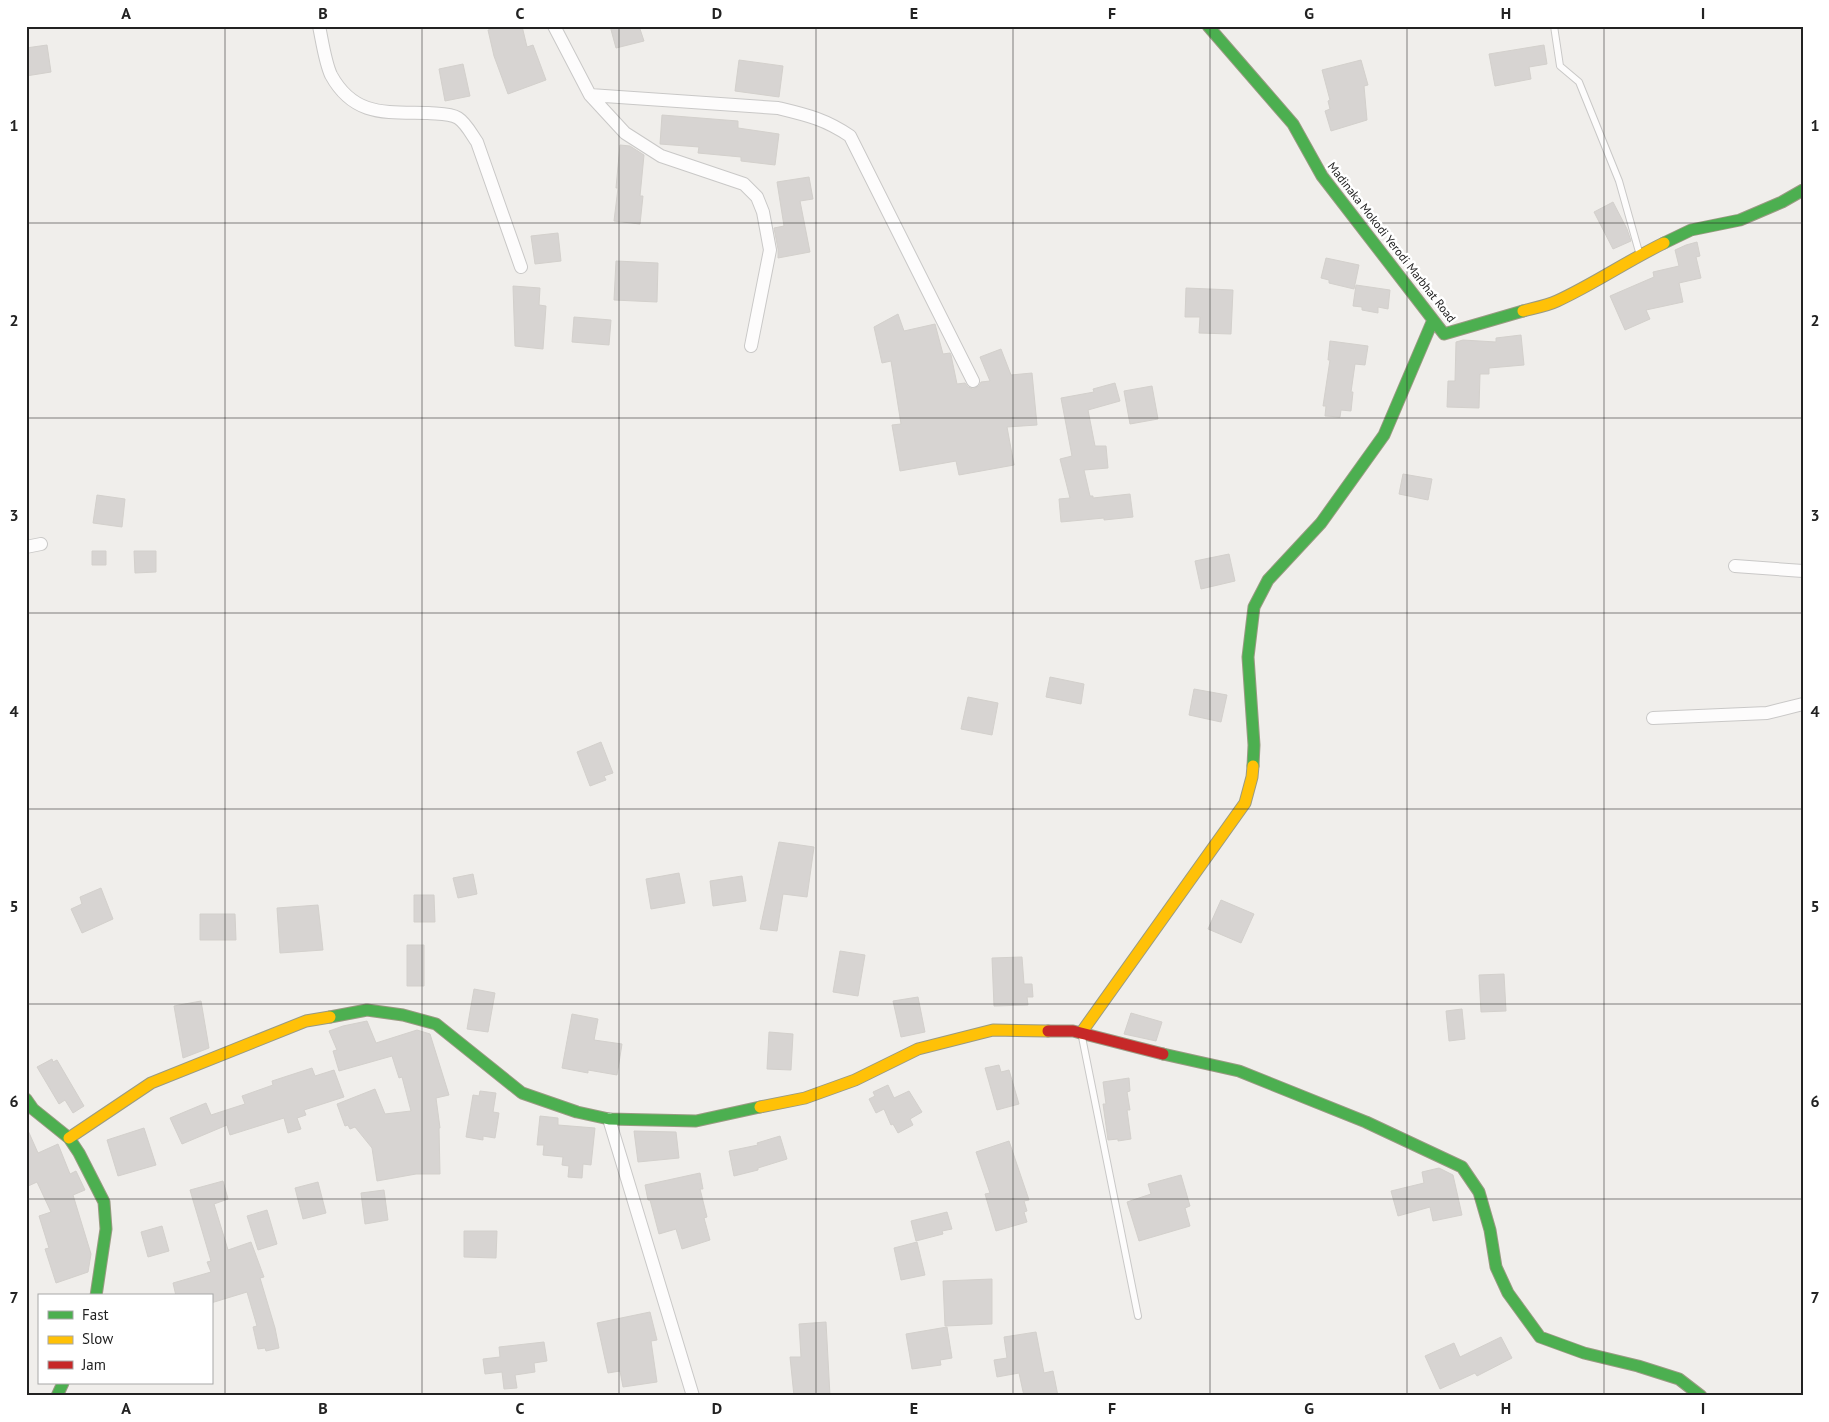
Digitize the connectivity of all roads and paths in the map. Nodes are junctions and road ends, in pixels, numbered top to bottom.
1 (319, 26) edge
2 (554, 26) edge
3 (1208, 26) edge
4 (1554, 26) edge
5 (590, 95) junction
6 (1803, 190) edge
7 (1640, 255) junction
8 (521, 267) dead end
9 (1433, 320) junction
10 (751, 346) dead end
11 (973, 382) dead end
12 (41, 544) dead end
13 (26, 547) edge
14 (1735, 566) dead end
15 (1803, 571) edge
16 (1803, 704) edge
17 (1653, 718) dead end
18 (1081, 1033) junction
19 (26, 1100) edge
20 (609, 1119) junction
21 (69, 1138) junction
22 (96, 1294) edge
23 (1138, 1316) dead end
24 (63, 1384) edge
25 (57, 1396) edge
26 (693, 1396) edge
27 (1701, 1396) edge

1 - 8 street
2 - 5 street
3 - 9 street, Madinaka Mokodi Yerodi Marbhat Road
4 - 7 lane
5 - 10 street
5 - 11 street
6 - 7 street, Madinaka Mokodi Yerodi Marbhat Road
7 - 9 street, Madinaka Mokodi Yerodi Marbhat Road
9 - 18 street
12 - 13 street
14 - 15 street
16 - 17 street
18 - 20 street
18 - 23 lane
18 - 27 street
19 - 21 street
20 - 21 street
20 - 26 street
21 - 22 street
24 - 25 street

